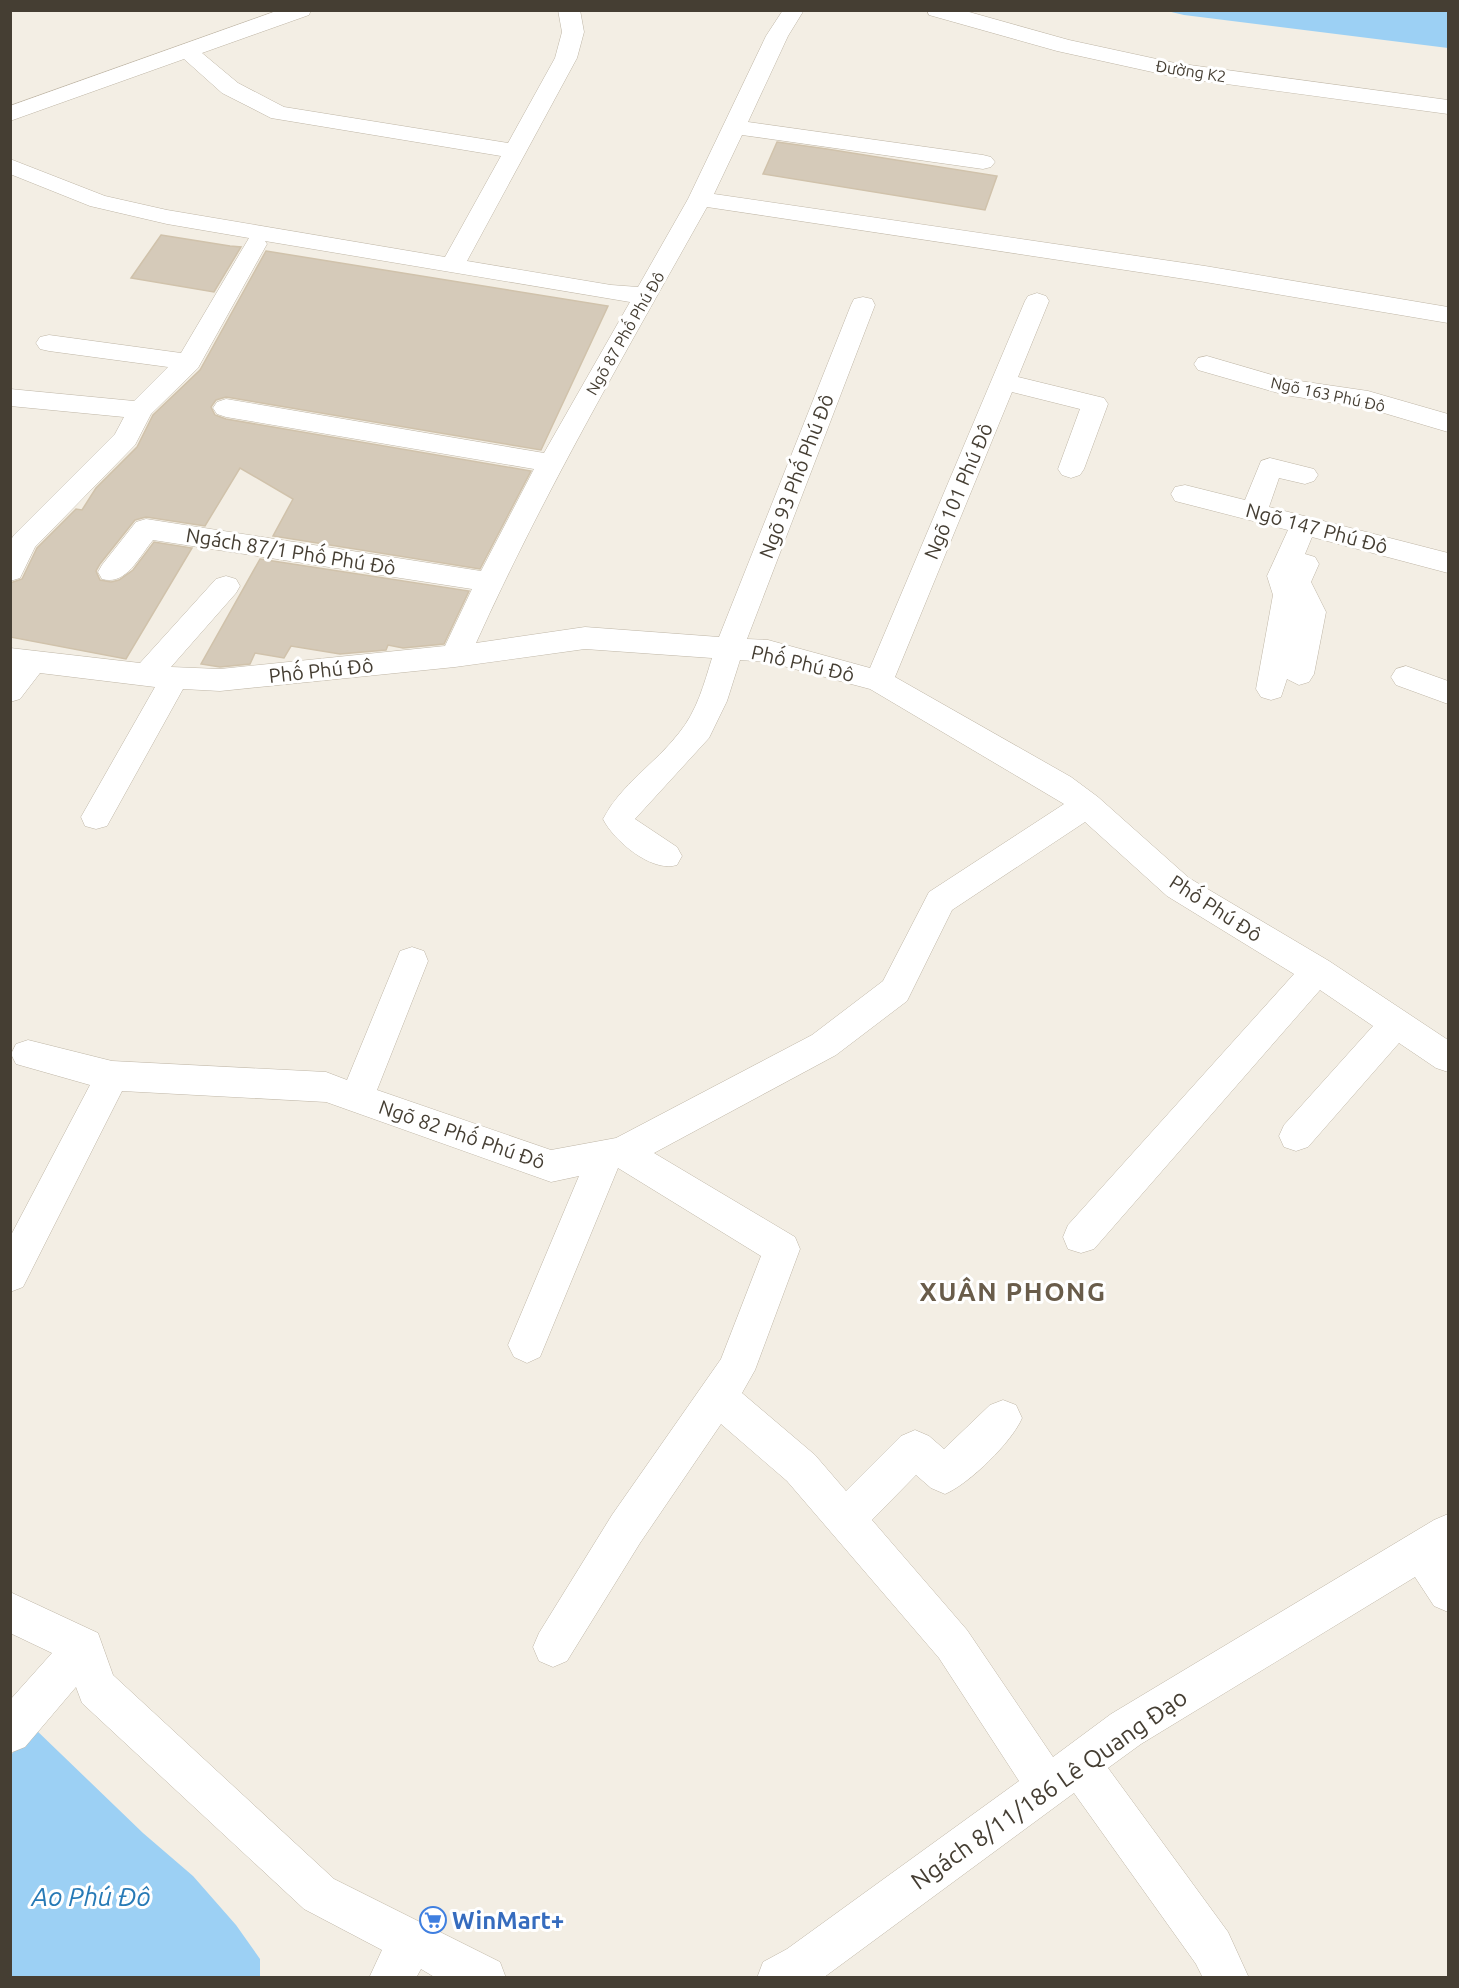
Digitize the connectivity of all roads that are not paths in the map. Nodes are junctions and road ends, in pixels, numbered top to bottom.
1 (301, 10) edge
2 (568, 10) edge
3 (938, 10) edge
4 (792, 11) edge
5 (188, 51) junction
6 (1449, 107) edge
7 (10, 114) edge
8 (734, 127) junction
9 (515, 151) junction
10 (983, 162) dead end
11 (10, 166) edge
12 (700, 199) junction
13 (255, 244) dead end
14 (452, 266) junction
15 (647, 295) junction
16 (1037, 301) dead end
17 (863, 304) dead end
18 (1449, 315) edge
19 (49, 343) dead end
20 (189, 362) junction
21 (1207, 364) dead end
22 (1004, 382) junction
23 (10, 397) edge
24 (226, 408) dead end
25 (140, 410) junction
26 (1449, 423) edge
27 (550, 463) junction
28 (1071, 469) dead end
29 (1305, 475) dead end
30 (1185, 494) dead end
31 (1254, 512) junction
32 (1311, 527) junction
33 (1449, 563) edge
34 (10, 571) edge
35 (112, 572) dead end
36 (489, 582) junction
37 (225, 586) dead end
38 (729, 648) junction
39 (455, 656) junction
40 (22, 660) edge
41 (1299, 674) dead end
42 (161, 677) junction
43 (1407, 677) dead end
44 (879, 681) junction
45 (1271, 689) dead end
46 (10, 691) edge
47 (1449, 693) edge
48 (1087, 805) junction
49 (96, 817) dead end
50 (666, 856) dead end
51 (412, 961) dead end
52 (1317, 971) junction
53 (1395, 1024) junction
54 (28, 1054) dead end
55 (1449, 1058) edge
56 (112, 1076) junction
57 (357, 1098) junction
58 (1296, 1136) dead end
59 (613, 1154) junction
60 (1081, 1237) dead end
61 (10, 1275) edge
62 (528, 1345) dead end
63 (718, 1397) junction
64 (1003, 1418) dead end
65 (846, 1519) junction
66 (1435, 1543) edge
67 (1449, 1592) edge
68 (10, 1612) edge
69 (84, 1647) junction
70 (553, 1647) dead end
71 (10, 1732) edge
72 (1063, 1774) junction
73 (401, 1959) edge
74 (797, 1973) edge
75 (484, 1977) edge
76 (1227, 1977) edge

1 - 5 street
2 - 9 street
3 - 6 street, Đường K2
4 - 8 street, Ngõ 87 Phố Phú Đô
5 - 7 street
5 - 9 street
8 - 10 street
8 - 12 street, Ngõ 87 Phố Phú Đô
9 - 14 street
11 - 14 street
12 - 15 street, Ngõ 87 Phố Phú Đô
12 - 18 street
13 - 20 street
14 - 15 street
15 - 27 street, Ngõ 87 Phố Phú Đô
16 - 22 street, Ngõ 101 Phú Đô
17 - 38 street, Ngõ 93 Phố Phú Đô
19 - 20 street
20 - 25 street
21 - 26 street, Ngõ 163 Phú Đô
22 - 28 street
22 - 44 street, Ngõ 101 Phú Đô
23 - 25 street
24 - 27 street
25 - 34 street
27 - 36 street, Ngõ 87 Phố Phú Đô
29 - 31 street
30 - 31 street, Ngõ 147 Phú Đô
31 - 32 street, Ngõ 147 Phú Đô
32 - 33 street, Ngõ 147 Phú Đô
32 - 41 street
32 - 45 street
35 - 36 street, Ngách 87/1 Phố Phú Đô
36 - 39 street, Ngõ 87 Phố Phú Đô
37 - 42 street
38 - 39 street, Phố Phú Đô
38 - 44 street, Phố Phú Đô
38 - 50 street, Ngõ 93 Phố Phú Đô
39 - 42 street, Phố Phú Đô
40 - 42 street, Phố Phú Đô
40 - 46 street
42 - 49 street
43 - 47 street
44 - 48 street, Phố Phú Đô
48 - 52 street, Phố Phú Đô
48 - 59 street, Ngõ 82 Phố Phú Đô
51 - 57 street
52 - 53 street, Phố Phú Đô
52 - 60 street
53 - 55 street, Phố Phú Đô
53 - 58 street
54 - 56 street, Ngõ 82 Phố Phú Đô
56 - 57 street, Ngõ 82 Phố Phú Đô
56 - 61 street
57 - 59 street, Ngõ 82 Phố Phú Đô
59 - 62 street
59 - 63 street
63 - 65 street
63 - 70 street
64 - 65 street
65 - 72 street
66 - 67 street
66 - 72 street, Ngách 8/11/186 Lê Quang Đạo
68 - 69 street
69 - 71 street
69 - 73 street
72 - 74 street, Ngách 8/11/186 Lê Quang Đạo
72 - 76 street
73 - 75 street

